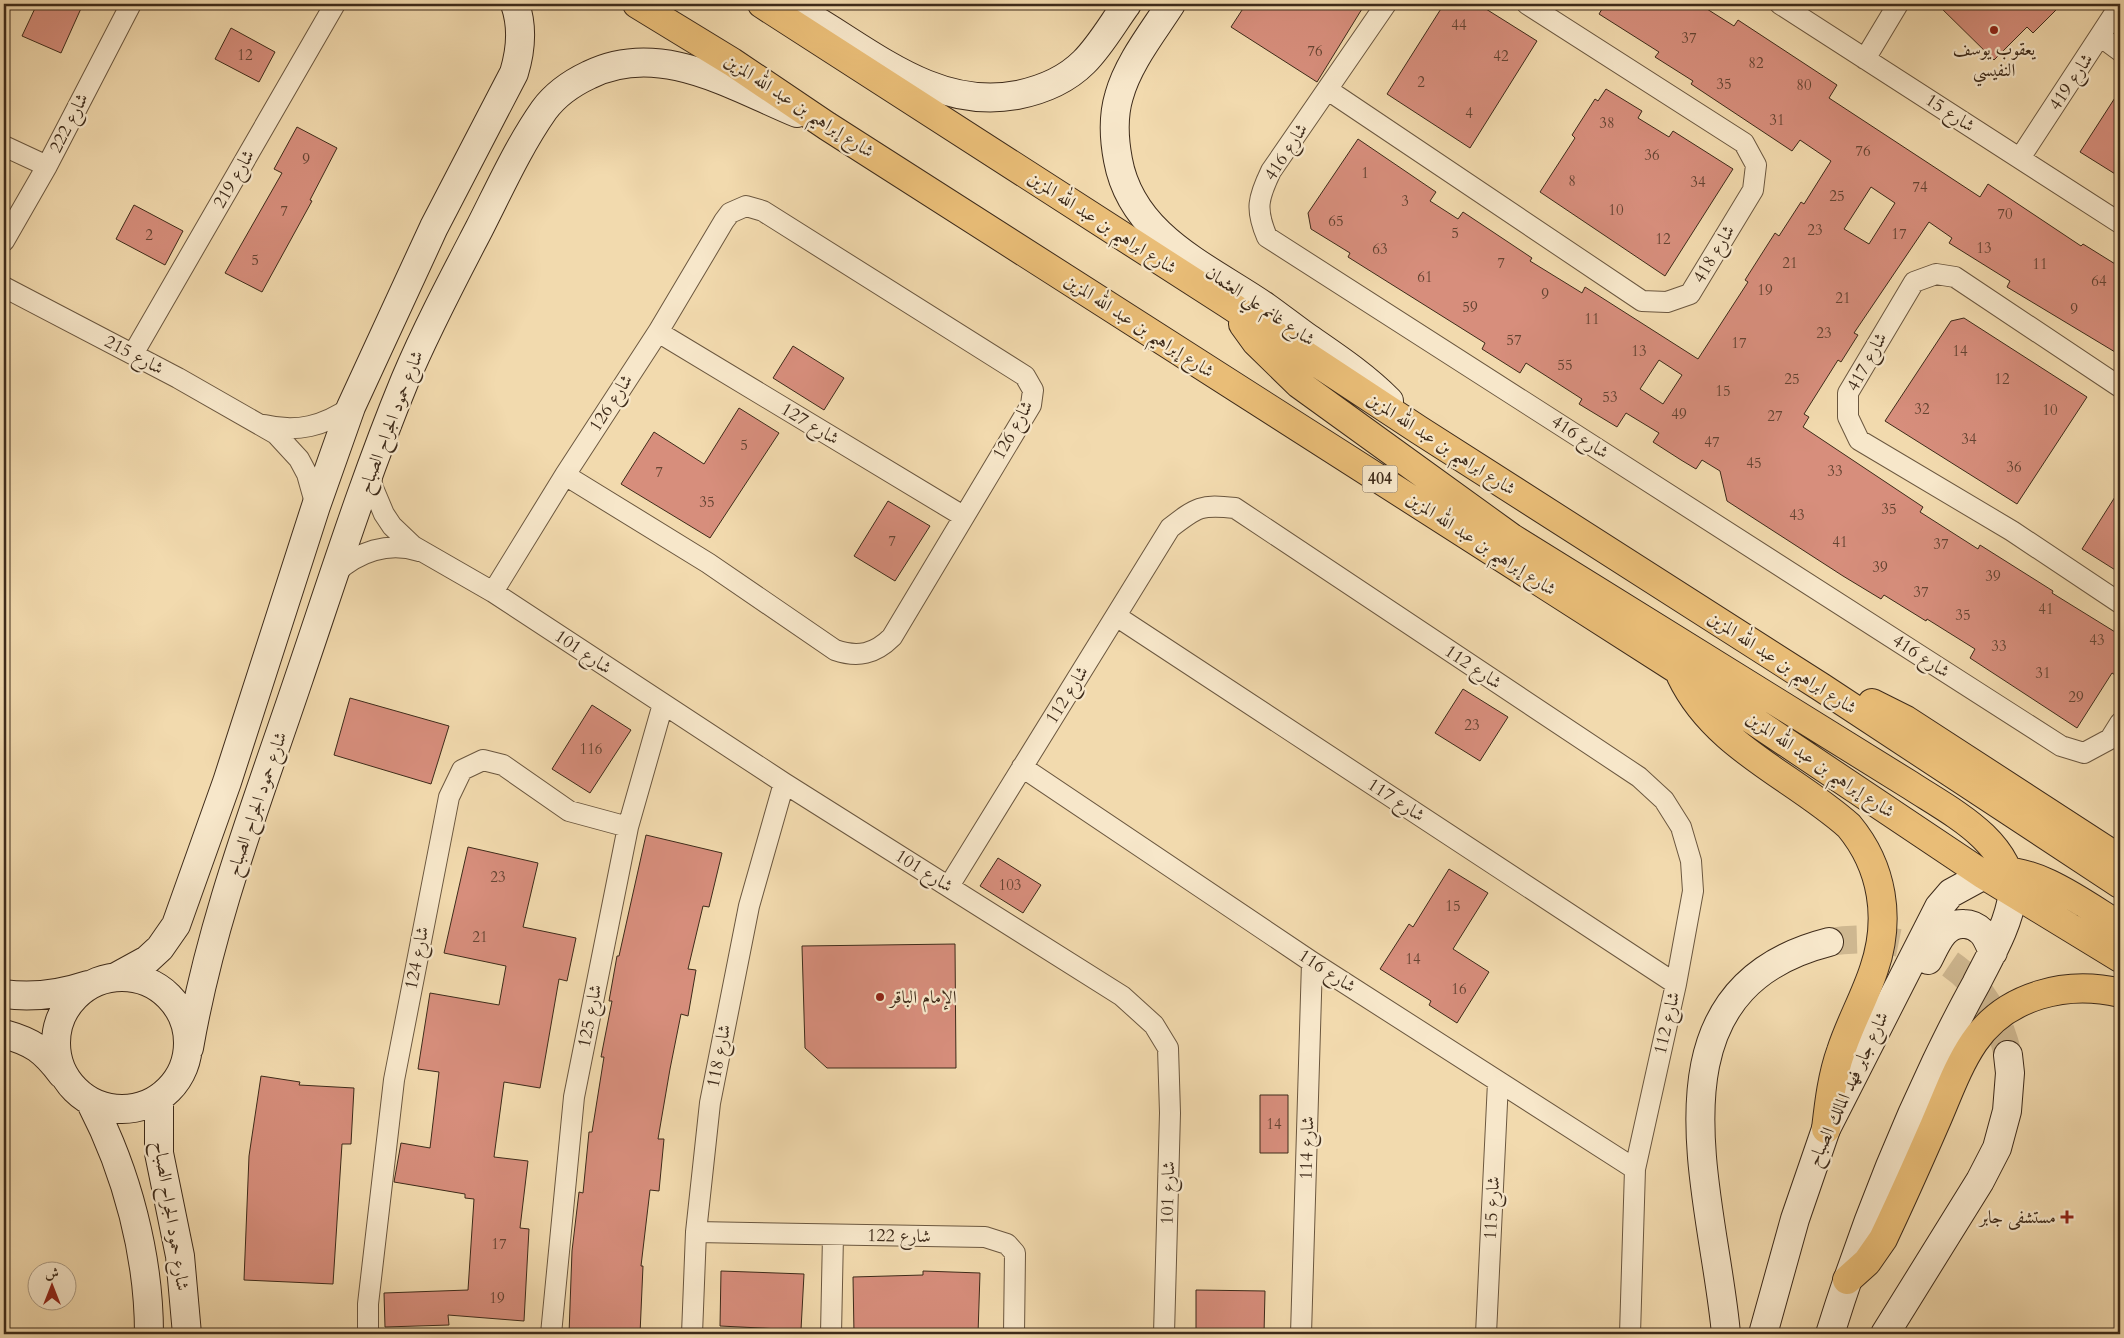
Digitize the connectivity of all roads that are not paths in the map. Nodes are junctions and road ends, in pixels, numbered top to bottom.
1 (131, 4) edge
2 (335, 4) edge
3 (515, 4) edge
4 (637, 4) edge
5 (762, 4) edge
6 (787, 4) edge
7 (1127, 4) edge
8 (1386, 4) edge
9 (1527, 4) edge
10 (1780, 4) edge
11 (1898, 4) edge
12 (1163, 5) edge
13 (2120, 5) edge
14 (2101, 38) junction
15 (2120, 51) edge
16 (1866, 59) junction
17 (1328, 90) junction
18 (827, 126) junction
19 (478, 145) junction
20 (4, 146) edge
21 (2020, 158) junction
22 (512, 165) junction
23 (47, 166) junction
24 (2120, 223) edge
25 (4, 241) edge
26 (4, 287) edge
27 (1228, 304) junction
28 (658, 332) junction
29 (133, 354) junction
30 (2120, 387) edge
31 (351, 407) junction
32 (262, 424) junction
33 (1419, 430) junction
34 (370, 474) junction
35 (565, 475) junction
36 (316, 506) junction
37 (963, 516) junction
38 (425, 553) junction
39 (335, 573) junction
40 (493, 592) junction
41 (2120, 603) edge
42 (1116, 616) junction
43 (1678, 670) junction
44 (1821, 687) junction
45 (663, 704) junction
46 (2120, 723) edge
47 (1022, 767) junction
48 (784, 783) junction
49 (628, 827) junction
50 (2120, 859) edge
51 (2002, 880) junction
52 (2120, 884) edge
53 (949, 886) junction
54 (2120, 926) edge
55 (1829, 942) tunnel mouth
56 (1993, 952) junction
57 (2120, 958) edge
58 (1312, 962) junction
59 (104, 980) junction
60 (1676, 984) junction
61 (2120, 993) edge
62 (4, 994) edge
63 (4, 1034) edge
64 (1870, 1040) junction
65 (189, 1048) junction
66 (2008, 1054) tunnel mouth
67 (64, 1077) junction
68 (1498, 1082) junction
69 (159, 1099) junction
70 (92, 1103) junction
71 (1826, 1129) junction
72 (1635, 1169) junction
73 (696, 1232) junction
74 (833, 1235) junction
75 (1847, 1280) junction
76 (149, 1334) edge
77 (186, 1334) edge
78 (368, 1334) edge
79 (551, 1334) edge
80 (692, 1334) edge
81 (831, 1334) edge
82 (1014, 1334) edge
83 (1164, 1334) edge
84 (1301, 1334) edge
85 (1486, 1334) edge
86 (1630, 1334) edge
87 (1726, 1334) edge
88 (1763, 1334) edge
89 (1830, 1334) edge
90 (1885, 1334) edge

1 - 23 street, شارع 222
2 - 29 street, شارع 219
3 - 19 street, شارع حمود الجراح الصباح
4 - 18 main road, شارع إبراهيم بن عبد الله المزين / 404
5 - 27 main road, شارع ابراهيم بن عبد الله المزين
6 - 7 street
8 - 17 street, شارع 416
9 - 17 street, شارع 418
10 - 16 street, شارع 15
11 - 16 street
12 - 33 street, شارع غانم علي العثمان
13 - 14 street, شارع 419
14 - 15 street
14 - 21 street, شارع 419
16 - 21 street, شارع 15
17 - 46 street, شارع 416
18 - 22 street, شارع حمود الجراح الصباح
18 - 43 main road, شارع إبراهيم بن عبد الله المزين / 404
19 - 22 street
19 - 31 street, شارع حمود الجراح الصباح
20 - 23 street
21 - 24 street, شارع 15
22 - 34 street, شارع حمود الجراح الصباح
23 - 25 street, شارع 222
26 - 29 street, شارع 215
27 - 33 main road, شارع ابراهيم بن عبد الله المزين
27 - 51 main road
28 - 35 street, شارع 126
28 - 37 street, شارع 127
28 - 37 street, شارع 126
29 - 32 street, شارع 215
30 - 41 street, شارع 417
31 - 32 street, شارع 215
31 - 36 street, شارع حمود الجراح الصباح
32 - 36 street, شارع 215
33 - 44 main road, شارع ابراهيم بن عبد الله المزين
34 - 38 street, شارع 101
34 - 39 street, شارع حمود الجراح الصباح
35 - 37 street, شارع 126
35 - 40 street, شارع 126
36 - 59 street, شارع حمود الجراح الصباح
38 - 39 street, شارع 101
38 - 40 street, شارع 101
39 - 65 street, شارع حمود الجراح الصباح
40 - 45 street, شارع 101
42 - 47 street, شارع 112
42 - 60 street, شارع 117
42 - 60 street, شارع 112
43 - 51 main road, شارع إبراهيم بن عبد الله المزين / 404
43 - 71 main road
44 - 50 main road
44 - 52 main road, شارع ابراهيم بن عبد الله المزين
45 - 48 street, شارع 101
45 - 49 street, شارع 125
47 - 53 street, شارع 112
47 - 58 street, شارع 116
48 - 53 street, شارع 101
48 - 73 street, شارع 118
49 - 78 street, شارع 124
49 - 79 street, شارع 125
51 - 54 main road
51 - 56 street
51 - 57 main road, شارع إبراهيم بن عبد الله المزين / 404
51 - 64 street, شارع جابر فهد المالك الصباح
53 - 83 street, شارع 101
55 - 87 street
56 - 64 street
56 - 75 street
58 - 68 street, شارع 116
58 - 84 street, شارع 114
59 - 62 street
59 - 65 street
59 - 67 street
60 - 72 street, شارع 112
61 - 75 main road
63 - 67 street
64 - 71 street, شارع جابر فهد المالك الصباح
65 - 69 street
66 - 90 street
67 - 70 street
68 - 72 street, شارع 116
68 - 85 street, شارع 115
69 - 70 street
69 - 77 street, شارع حمود الجراح الصباح
70 - 76 street, شارع حمود الجراح الصباح
71 - 88 street, شارع جابر فهد المالك الصباح
72 - 86 street, شارع 112
73 - 74 street, شارع 122
73 - 80 street, شارع 118
74 - 81 street
74 - 82 street, شارع 122
75 - 89 street

